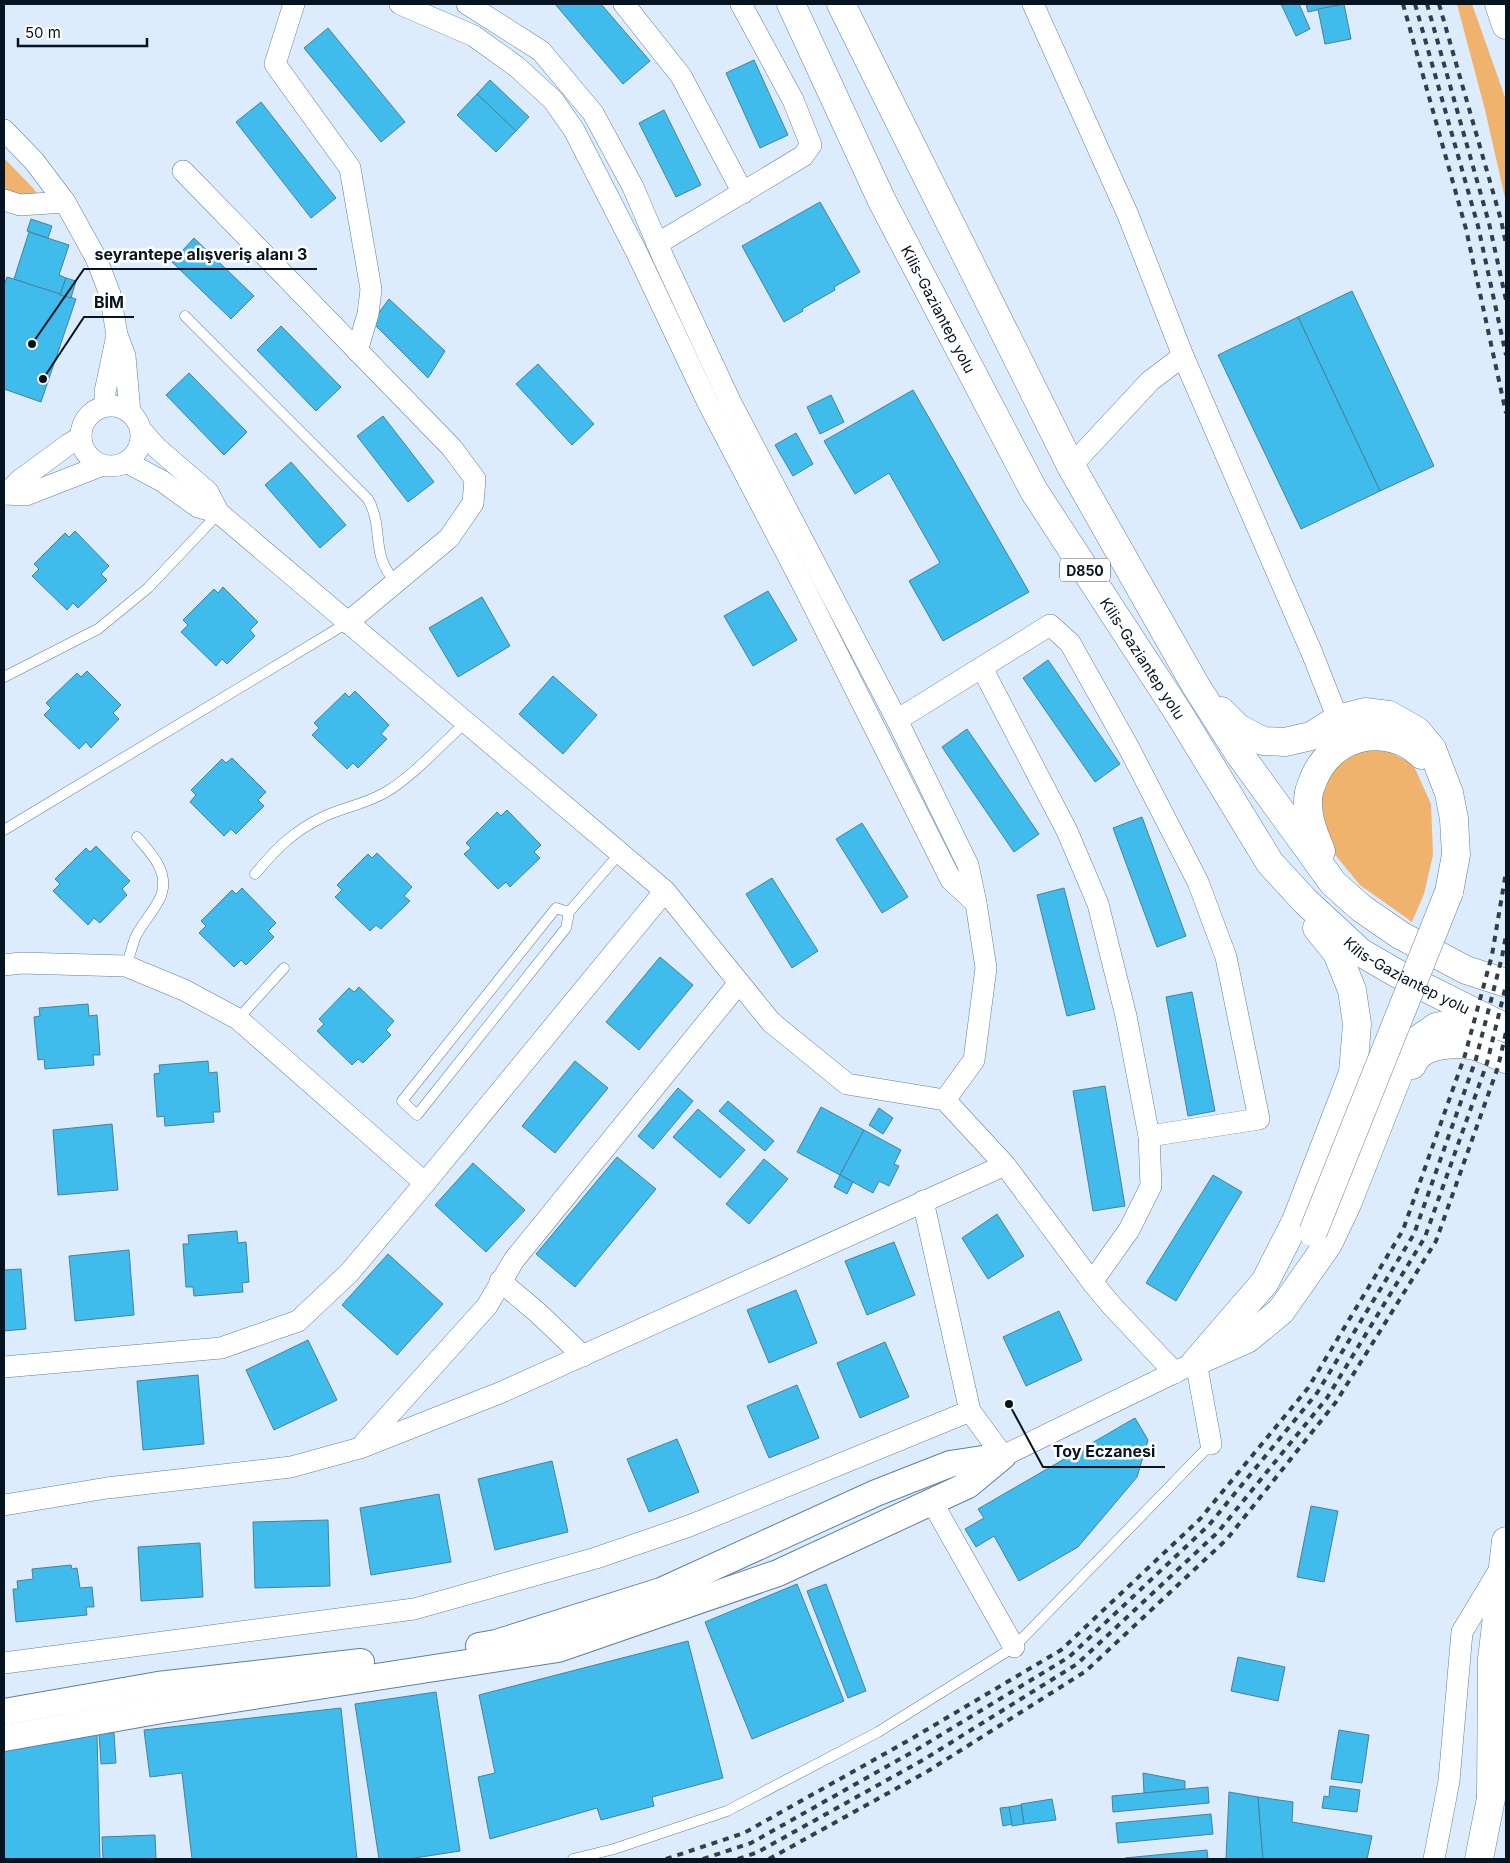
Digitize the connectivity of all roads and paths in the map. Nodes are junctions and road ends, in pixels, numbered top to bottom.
1 (294, 4) edge
2 (400, 4) edge
3 (467, 4) edge
4 (624, 4) edge
5 (741, 4) edge
6 (791, 4) edge
7 (841, 4) edge
8 (1033, 4) edge
9 (1499, 4) edge
10 (1506, 25) edge
11 (4, 130) edge
12 (183, 171) dead end
13 (743, 193) junction
14 (4, 200) edge
15 (65, 202) junction
16 (657, 244) junction
17 (185, 316) dead end
18 (117, 335) junction
19 (357, 351) junction
20 (1183, 356) junction
21 (105, 406) junction
22 (135, 421) junction
23 (81, 437) junction
24 (126, 462) junction
25 (104, 465) junction
26 (1071, 466) junction
27 (5, 494) edge
28 (219, 513) junction
29 (396, 582) junction
30 (347, 623) junction
31 (982, 668) junction
32 (4, 677) edge
33 (1196, 686) junction
34 (1338, 719) junction
35 (897, 720) junction
36 (466, 722) junction
37 (1442, 775) junction
38 (4, 830) edge
39 (136, 838) dead end
40 (620, 853) junction
41 (1270, 863) junction
42 (255, 874) dead end
43 (1333, 883) junction
44 (665, 891) junction
45 (976, 903) junction
46 (569, 912) junction
47 (4, 965) edge
48 (126, 966) junction
49 (284, 968) dead end
50 (739, 983) junction
51 (1506, 983) edge
52 (238, 1019) junction
53 (1506, 1028) edge
54 (1506, 1059) edge
55 (945, 1100) junction
56 (1149, 1136) junction
57 (1369, 1148) junction
58 (1005, 1165) junction
59 (425, 1183) junction
60 (923, 1201) junction
61 (500, 1281) junction
62 (1092, 1282) junction
63 (582, 1356) junction
64 (4, 1367) edge
65 (1185, 1367) junction
66 (970, 1411) junction
67 (1211, 1444) joint
68 (360, 1448) junction
69 (1003, 1456) junction
70 (932, 1502) junction
71 (4, 1505) edge
72 (1504, 1554) edge
73 (1014, 1647) junction
74 (4, 1663) edge
75 (4, 1712) edge
76 (1506, 1718) edge
77 (4, 1738) edge
78 (1491, 1795) junction
79 (572, 1859) edge
80 (1434, 1859) edge
81 (1479, 1859) edge

1 - 19 street
2 - 45 street
3 - 16 street
4 - 13 street
5 - 13 street
6 - 41 highway, Kilis-Gaziantep yolu / D850
7 - 26 highway, Kilis-Gaziantep yolu / D850
8 - 20 street
9 - 10 highway
11 - 15 street
12 - 19 street
13 - 16 street
14 - 15 street
15 - 18 street
16 - 35 street
17 - 29 lane
18 - 21 street
18 - 22 street
19 - 29 street
20 - 26 street
20 - 34 street
21 - 22 street
21 - 23 street
22 - 24 street
22 - 28 street
23 - 25 street
23 - 27 street
24 - 25 street
24 - 28 street
25 - 27 street
26 - 33 highway, Kilis-Gaziantep yolu / D850
28 - 30 street
28 - 32 lane
29 - 30 street
30 - 36 street
30 - 38 lane
31 - 35 street
31 - 56 street
31 - 56 street
33 - 34 highway
33 - 43 highway, Kilis-Gaziantep yolu / D850
34 - 37 highway
35 - 45 street
36 - 40 street
36 - 42 lane
37 - 43 highway
37 - 65 highway, bridge
39 - 48 lane
40 - 44 street
40 - 46 lane
41 - 53 highway, Kilis-Gaziantep yolu / D850
41 - 65 highway
43 - 51 highway, Kilis-Gaziantep yolu / D850
44 - 50 street
44 - 59 street
45 - 55 street
46 - 46 lane
47 - 48 street
48 - 52 street
49 - 52 lane
50 - 55 street
50 - 61 street
52 - 59 street
53 - 57 highway
54 - 57 highway
55 - 58 street
56 - 62 street
57 - 65 highway
58 - 60 street
58 - 62 street
59 - 64 street
60 - 63 street
60 - 66 street
61 - 63 street
61 - 68 street
62 - 65 street
63 - 68 street
65 - 67 street
65 - 69 street
66 - 69 street
66 - 74 street
67 - 73 lane
68 - 71 street
69 - 70 street
69 - 75 street
70 - 73 street
70 - 77 street
72 - 78 highway
72 - 80 street
73 - 79 lane
76 - 78 highway
78 - 81 highway

